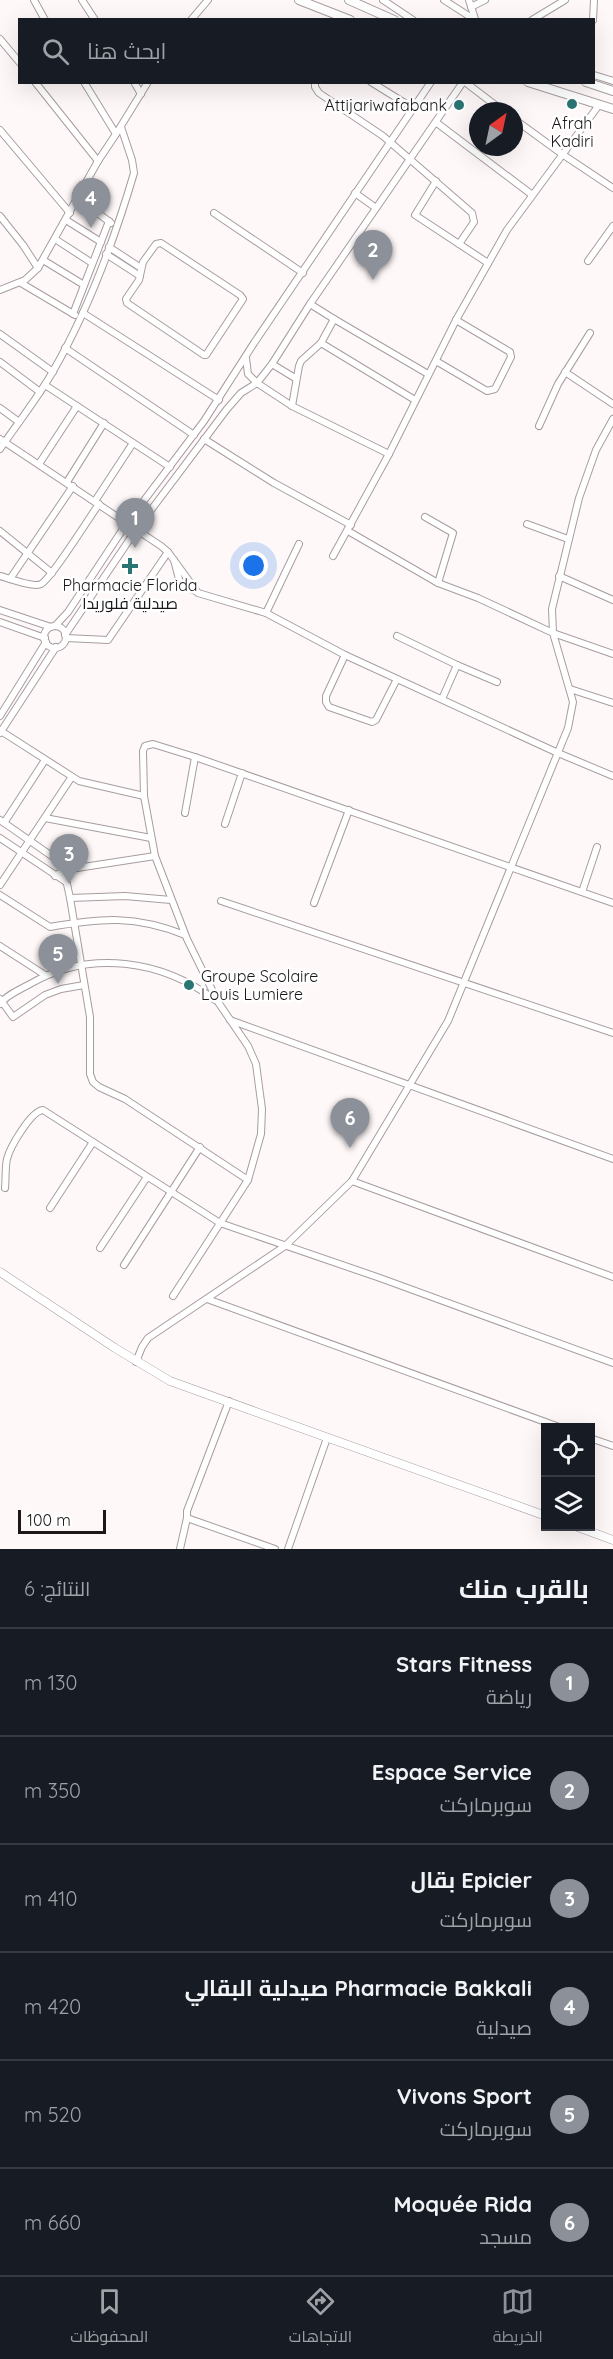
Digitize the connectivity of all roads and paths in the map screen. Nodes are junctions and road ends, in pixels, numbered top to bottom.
1 (34, 0) edge
2 (82, 0) edge
3 (197, 0) edge
4 (208, 0) edge
5 (299, 0) edge
6 (349, 0) edge
7 (383, 0) edge
8 (444, 0) edge
9 (469, 0) edge
10 (485, 0) edge
11 (565, 0) edge
12 (594, 0) edge
13 (202, 7) junction
14 (471, 7) junction
15 (44, 18) edge
16 (94, 18) edge
17 (193, 18) edge
18 (339, 18) edge
19 (390, 18) edge
20 (411, 18) edge
21 (472, 18) edge
22 (474, 18) edge
23 (535, 18) edge
24 (593, 18) edge
25 (0, 39) edge
26 (18, 61) edge
27 (595, 75) edge
28 (613, 81) edge
29 (37, 84) edge
30 (85, 84) edge
31 (135, 84) edge
32 (147, 84) edge
33 (315, 84) edge
34 (374, 84) edge
35 (431, 84) edge
36 (463, 84) edge
37 (467, 84) edge
38 (534, 84) edge
39 (590, 84) edge
40 (613, 91) edge
41 (141, 94) junction
42 (491, 102) edge
43 (599, 105) junction
44 (414, 108) junction
45 (613, 109) edge
46 (437, 123) junction
47 (523, 126) edge
48 (122, 127) junction
49 (0, 130) edge
50 (116, 134) junction
51 (390, 143) junction
52 (562, 154) junction
53 (411, 159) junction
54 (99, 161) junction
55 (436, 181) junction
56 (613, 188) edge
57 (355, 193) junction
58 (531, 194) junction
59 (78, 198) junction
60 (376, 208) junction
61 (70, 213) junction
62 (214, 213) dead end
63 (0, 216) edge
64 (66, 220) junction
65 (110, 221) junction
66 (116, 226) junction
67 (613, 226) edge
68 (55, 239) junction
69 (101, 242) junction
70 (459, 244) junction
71 (107, 250) junction
72 (43, 260) junction
73 (588, 261) dead end
74 (92, 263) junction
75 (488, 263) junction
76 (38, 268) junction
77 (141, 268) junction
78 (303, 273) junction
79 (140, 276) junction
80 (21, 283) junction
81 (84, 285) junction
82 (0, 290) edge
83 (310, 304) junction
84 (73, 314) junction
85 (81, 315) junction
86 (334, 319) junction
87 (456, 320) junction
88 (590, 333) dead end
89 (0, 334) edge
90 (321, 343) junction
91 (65, 348) junction
92 (246, 356) junction
93 (436, 361) junction
94 (0, 362) edge
95 (272, 364) junction
96 (53, 372) junction
97 (565, 372) junction
98 (428, 375) junction
99 (295, 378) junction
100 (257, 383) junction
101 (45, 385) junction
102 (40, 392) junction
103 (219, 400) junction
104 (415, 400) junction
105 (613, 404) edge
106 (76, 406) junction
107 (292, 406) junction
108 (0, 408) edge
109 (613, 419) edge
110 (19, 422) junction
111 (104, 423) junction
112 (539, 426) dead end
113 (610, 430) edge
114 (194, 435) junction
115 (204, 439) junction
116 (2, 440) edge
117 (133, 443) junction
118 (0, 449) edge
119 (389, 454) junction
120 (39, 464) junction
121 (170, 467) junction
122 (70, 484) junction
123 (97, 503) junction
124 (425, 517) dead end
125 (127, 523) junction
126 (526, 524) dead end
127 (350, 528) junction
128 (136, 530) junction
129 (0, 531) edge
130 (568, 539) junction
131 (298, 544) dead end
132 (168, 552) junction
133 (27, 554) junction
134 (333, 556) dead end
135 (52, 573) junction
136 (0, 576) edge
137 (559, 576) junction
138 (10, 579) junction
139 (438, 582) junction
140 (613, 600) edge
141 (0, 610) edge
142 (266, 613) junction
143 (0, 622) edge
144 (53, 627) junction
145 (553, 633) junction
146 (65, 636) junction
147 (397, 636) dead end
148 (45, 640) junction
149 (56, 647) junction
150 (613, 654) edge
151 (345, 655) junction
152 (457, 665) junction
153 (397, 679) junction
154 (497, 682) dead end
155 (570, 689) junction
156 (442, 699) junction
157 (613, 703) edge
158 (0, 716) edge
159 (1, 732) edge
160 (558, 753) junction
161 (195, 758) junction
162 (45, 760) junction
163 (242, 773) junction
164 (613, 776) edge
165 (71, 778) junction
166 (144, 796) junction
167 (349, 810) junction
168 (185, 813) dead end
169 (45, 818) junction
170 (2, 821) edge
171 (225, 824) dead end
172 (0, 838) edge
173 (151, 838) junction
174 (30, 840) junction
175 (597, 847) dead end
176 (21, 852) junction
177 (155, 856) junction
178 (513, 868) junction
179 (64, 870) junction
180 (55, 876) junction
181 (66, 882) junction
182 (0, 885) edge
183 (582, 892) junction
184 (0, 895) edge
185 (70, 898) junction
186 (171, 900) junction
187 (221, 902) dead end
188 (314, 903) dead end
189 (613, 903) edge
190 (74, 922) junction
191 (185, 934) junction
192 (0, 946) edge
193 (80, 965) junction
194 (45, 975) junction
195 (463, 983) junction
196 (84, 985) junction
197 (1, 1001) edge
198 (218, 1002) junction
199 (230, 1019) junction
200 (613, 1032) edge
201 (411, 1084) junction
202 (93, 1142) junction
203 (200, 1147) junction
204 (613, 1159) edge
205 (147, 1177) junction
206 (248, 1180) junction
207 (352, 1181) junction
208 (5, 1188) dead end
209 (171, 1193) junction
210 (50, 1208) dead end
211 (220, 1223) junction
212 (285, 1246) junction
213 (100, 1248) dead end
214 (124, 1265) dead end
215 (0, 1272) edge
216 (613, 1277) edge
217 (173, 1296) dead end
218 (207, 1299) junction
219 (136, 1362) junction
220 (613, 1363) edge
221 (229, 1401) junction
222 (548, 1423) edge
223 (327, 1438) junction
224 (595, 1439) edge
225 (613, 1446) edge
226 (541, 1514) edge
227 (187, 1518) junction
228 (587, 1531) edge
229 (613, 1540) edge
230 (180, 1549) edge
231 (275, 1549) edge
232 (288, 1549) edge

1 - 15 street
2 - 16 street
3 - 13 street
4 - 13 street
5 - 18 main road
6 - 19 main road
7 - 20 street
8 - 21 street
9 - 14 street
10 - 14 street
11 - 23 street
12 - 24 street
13 - 17 street
14 - 22 street
25 - 26 street
27 - 28 street
29 - 54 street
30 - 50 street
31 - 41 street
32 - 41 street
33 - 51 street
34 - 44 street
35 - 44 street
36 - 46 street
37 - 42 street
38 - 43 main road
39 - 40 main road
41 - 48 street
43 - 45 main road
43 - 52 street
44 - 51 street
46 - 53 street
46 - 58 street
47 - 52 street
48 - 50 street
48 - 66 street
49 - 61 street
50 - 54 street
51 - 53 street
51 - 57 street
52 - 56 street
52 - 58 street
53 - 55 street
53 - 60 street
54 - 59 street
55 - 70 street
55 - 70 street
57 - 60 street
57 - 78 street
58 - 75 street
59 - 61 street
59 - 65 street
60 - 83 street
61 - 64 street
62 - 78 street
63 - 76 street
64 - 68 street
64 - 69 street
65 - 66 street
65 - 69 street
66 - 71 street
67 - 73 street
68 - 72 street
68 - 74 street
69 - 74 street
70 - 75 street
71 - 77 street
71 - 79 street
71 - 85 street
72 - 76 street
72 - 81 street
74 - 81 street
75 - 87 street
76 - 80 street
77 - 79 street
77 - 79 street
78 - 92 street
80 - 82 street
80 - 84 street
81 - 84 street
83 - 86 street
83 - 95 street
84 - 85 street
85 - 91 street
85 - 103 street
86 - 90 street
86 - 98 street
87 - 93 street
87 - 93 street
88 - 97 street
89 - 96 street
90 - 99 street
90 - 104 street
91 - 96 street
91 - 114 street
92 - 100 street
92 - 103 street
93 - 98 street
94 - 102 street
95 - 99 street
95 - 100 street
96 - 101 street
97 - 105 street
97 - 112 street
98 - 104 street
99 - 107 street
100 - 107 street
100 - 115 street
101 - 102 street
101 - 106 street
102 - 110 street
103 - 114 street
104 - 119 street
106 - 111 street
106 - 120 street
107 - 119 street
108 - 110 street
109 - 113 street
110 - 116 street
111 - 117 street
111 - 122 street
113 - 130 street
114 - 121 street
115 - 127 street
115 - 128 street
116 - 118 street
116 - 120 street
117 - 121 street
117 - 123 street
119 - 127 street
120 - 122 street
121 - 125 street
122 - 123 street
122 - 133 street
123 - 125 street
123 - 135 street
124 - 139 street
125 - 128 street
125 - 144 street
126 - 130 street
127 - 134 street
127 - 139 street
128 - 132 street
128 - 146 street
129 - 133 street
130 - 137 street
131 - 142 street
132 - 142 street
132 - 146 street
133 - 135 street
133 - 138 street
135 - 138 street
136 - 138 street
137 - 140 street
137 - 145 street
139 - 145 street
141 - 144 street
142 - 151 street
143 - 148 street
144 - 146 street
144 - 148 street
145 - 150 street
145 - 155 street
146 - 149 street
147 - 152 street
148 - 149 street
148 - 158 street
149 - 159 street
151 - 153 street
151 - 153 street
152 - 154 street
152 - 156 street
153 - 156 street
155 - 157 street
155 - 160 street
156 - 160 street
159 - 162 street
160 - 164 street
160 - 178 street
161 - 163 street
161 - 166 street
161 - 168 street
162 - 165 street
162 - 170 street
163 - 167 street
163 - 171 street
165 - 166 street
165 - 169 street
166 - 173 street
167 - 178 street
167 - 188 street
169 - 173 street
169 - 174 street
170 - 174 street
172 - 176 street
173 - 177 street
174 - 176 street
174 - 179 street
175 - 183 street
176 - 180 street
176 - 182 street
177 - 179 street
177 - 186 street
178 - 183 street
178 - 195 street
179 - 180 street
179 - 181 street
180 - 181 street
181 - 185 street
183 - 189 street
184 - 190 street
185 - 186 street
185 - 190 street
186 - 191 street
187 - 195 street
190 - 191 street
190 - 193 street
191 - 198 street
192 - 194 street
193 - 194 street
193 - 196 street
193 - 198 street
194 - 197 street
195 - 200 street
195 - 201 street
196 - 197 street
196 - 203 street
198 - 199 street
199 - 201 street
199 - 206 street
201 - 204 street
201 - 207 street
202 - 205 street
202 - 208 street
202 - 210 street
203 - 206 street
203 - 209 street
205 - 209 street
205 - 213 street
206 - 211 street
207 - 212 street
207 - 216 street
209 - 211 street
209 - 214 street
211 - 212 street
211 - 217 street
212 - 218 street
212 - 220 street
215 - 219 street
218 - 219 street
218 - 222 street
219 - 221 street
221 - 223 street
221 - 227 street
223 - 226 street
223 - 232 street
224 - 225 street
227 - 230 street
227 - 231 street
228 - 229 street

